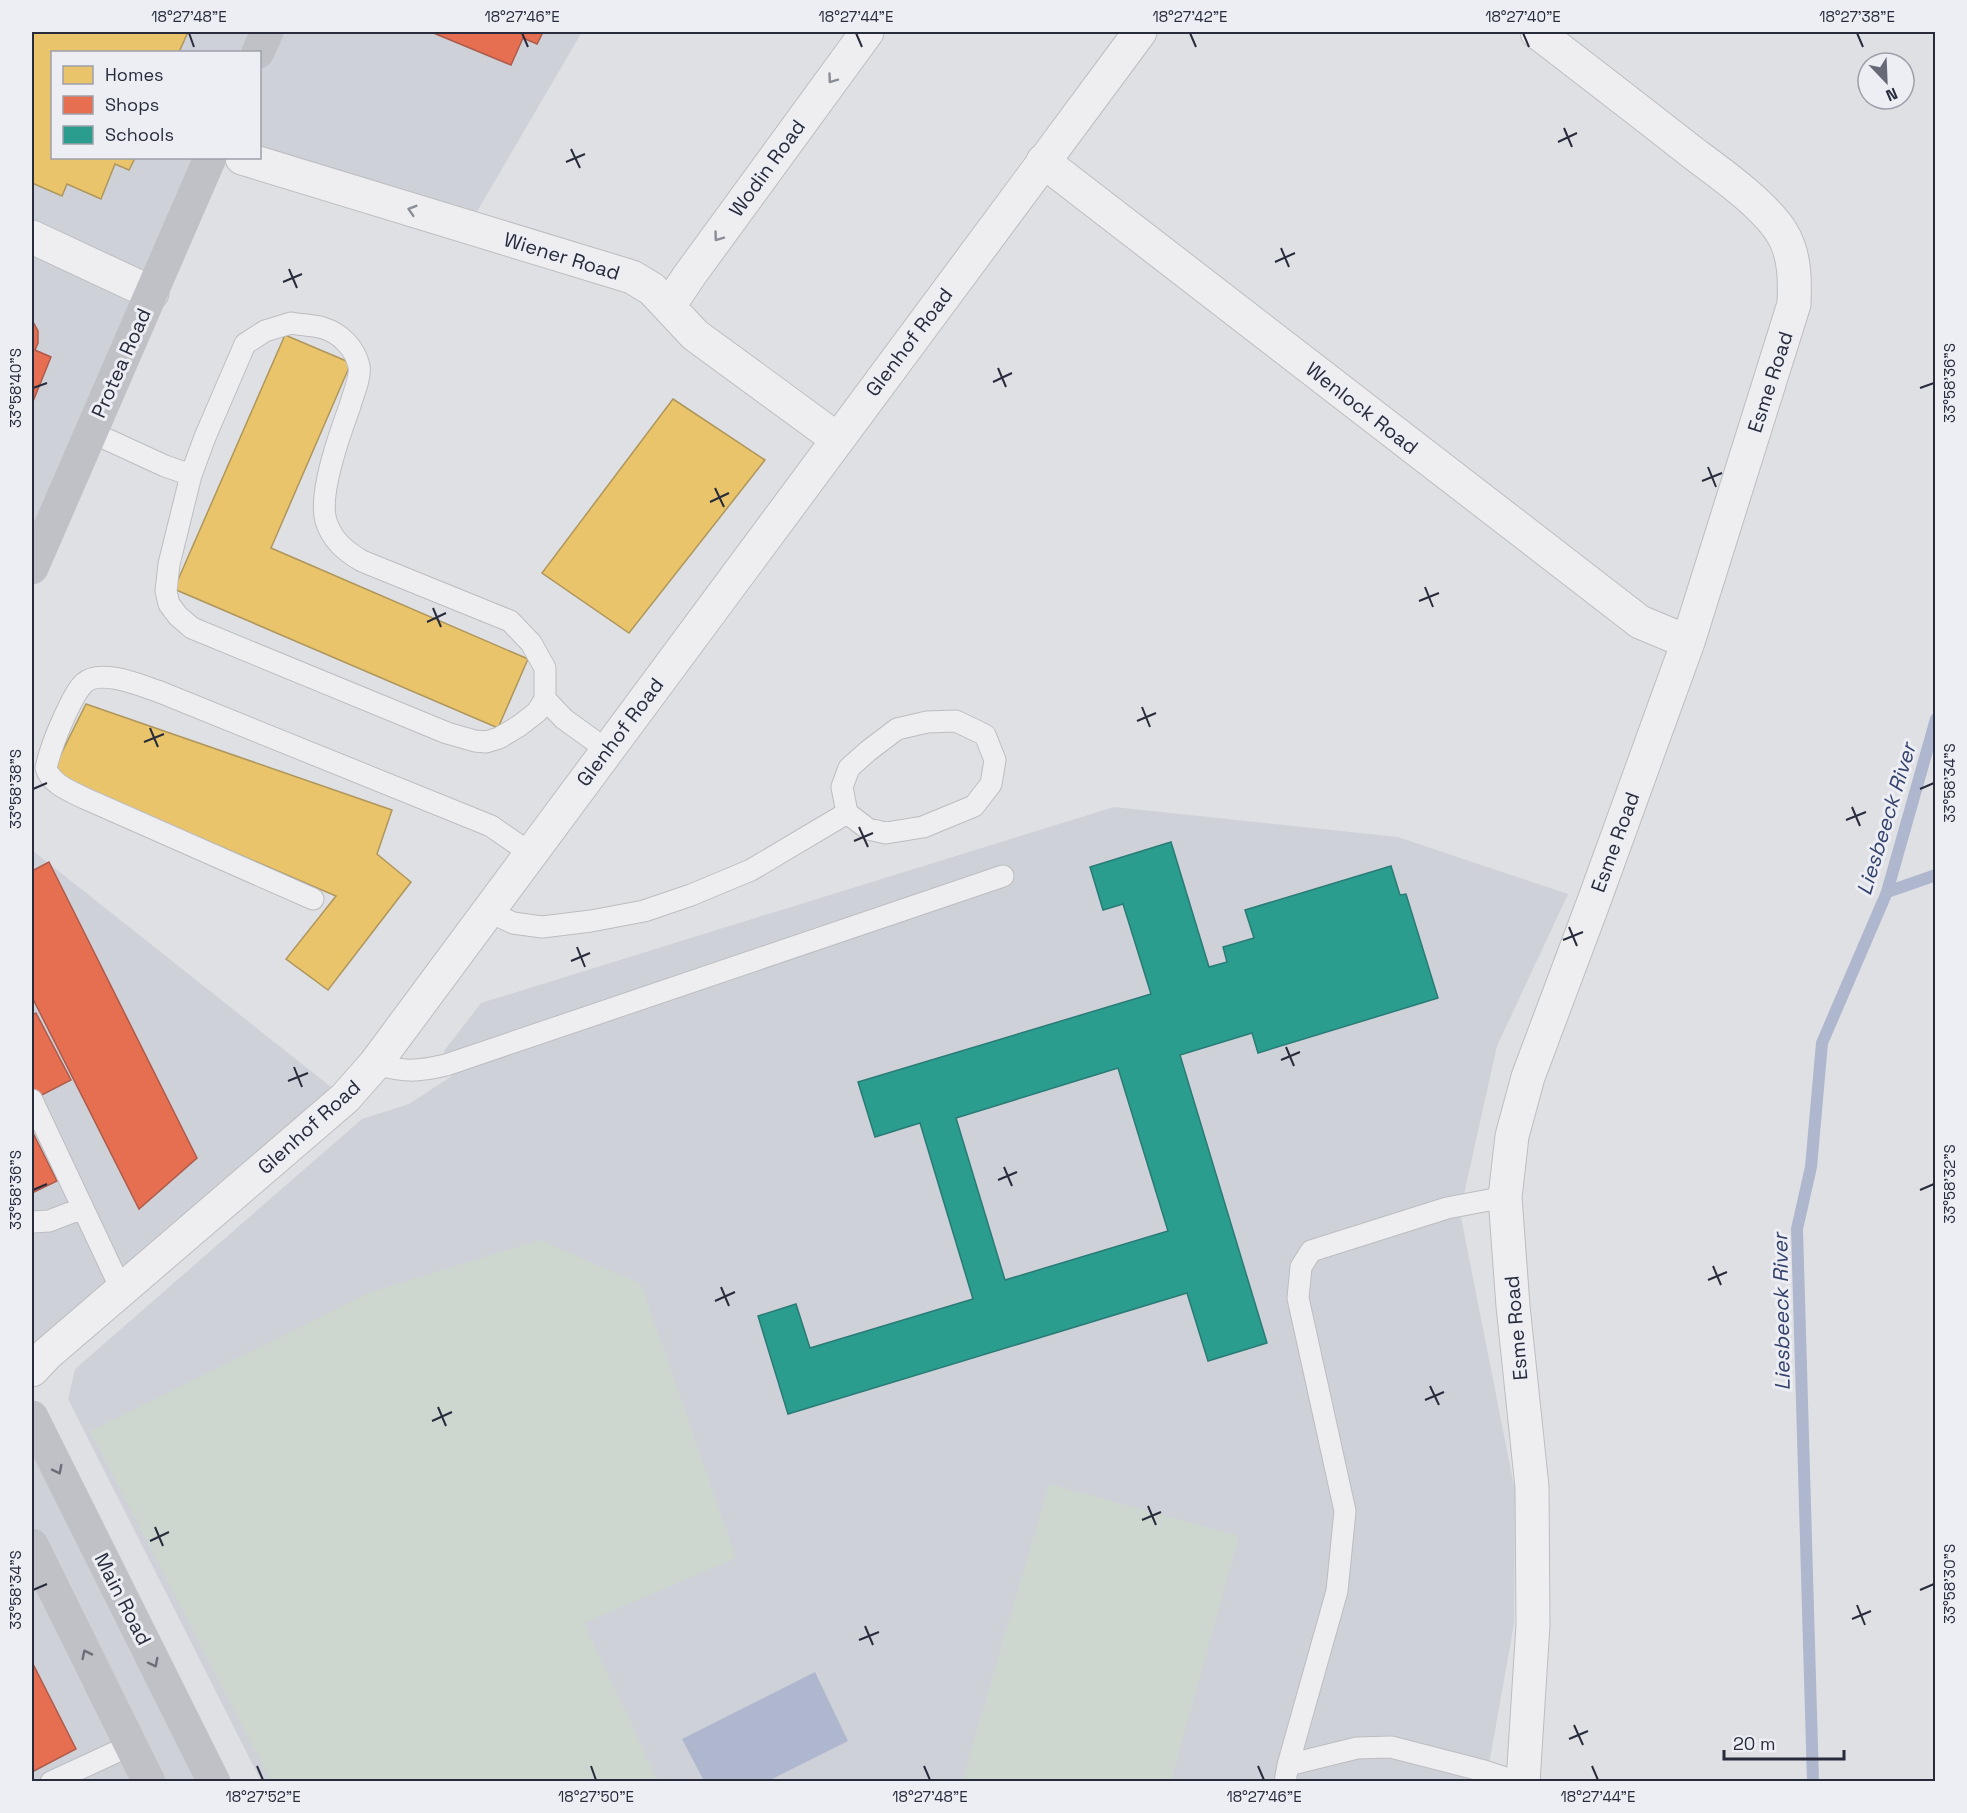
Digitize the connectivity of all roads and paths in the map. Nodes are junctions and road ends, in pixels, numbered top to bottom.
1 (267, 32) edge
2 (867, 32) edge
3 (1140, 32) edge
4 (1537, 32) edge
5 (258, 51) edge
6 (210, 159) edge
7 (245, 159) edge
8 (1043, 161) junction
9 (32, 237) edge
10 (152, 293) junction
11 (669, 306) junction
12 (91, 432) junction
13 (837, 439) junction
14 (191, 475) junction
15 (32, 568) edge
16 (1688, 642) junction
17 (545, 699) junction
18 (607, 750) junction
19 (39, 766) edge
20 (847, 813) junction
21 (530, 853) junction
22 (1003, 876) dead end
23 (312, 899) dead end
24 (488, 911) junction
25 (375, 1064) junction
26 (32, 1100) edge
27 (1505, 1197) junction
28 (83, 1209) junction
29 (32, 1222) edge
30 (122, 1291) junction
31 (32, 1370) edge
32 (32, 1417) edge
33 (32, 1545) edge
34 (131, 1745) junction
35 (1286, 1773) edge
36 (51, 1782) edge
37 (149, 1782) edge
38 (214, 1782) edge
39 (1517, 1782) edge
40 (1523, 1782) edge

1 - 5 main road
2 -> 11 street, Wodin Road
3 - 8 street, Glenhof Road
4 - 16 street, Esme Road
6 - 10 main road, Protea Road
11 -> 7 street, Wiener Road
8 - 13 street, Glenhof Road
8 - 16 street, Wenlock Road
9 - 10 street
10 - 12 main road, Protea Road
11 - 13 street, Wiener Road
12 - 14 lane
12 - 15 main road, Protea Road
13 - 18 street, Glenhof Road
14 - 17 lane
14 - 17 lane
16 - 27 street, Esme Road
17 - 18 lane
18 - 21 street, Glenhof Road
19 - 21 lane
19 - 23 lane
20 - 20 lane
20 - 24 lane
21 - 24 street, Glenhof Road
22 - 25 lane
24 - 25 street, Glenhof Road
25 - 30 street, Glenhof Road
26 - 28 lane
27 - 35 lane
27 - 40 street, Esme Road
28 - 29 lane
28 - 30 lane
30 - 31 street, Glenhof Road
32 -> 38 main road, Main Road
34 -> 33 main road
34 - 36 lane
34 - 37 main road
35 - 39 lane

